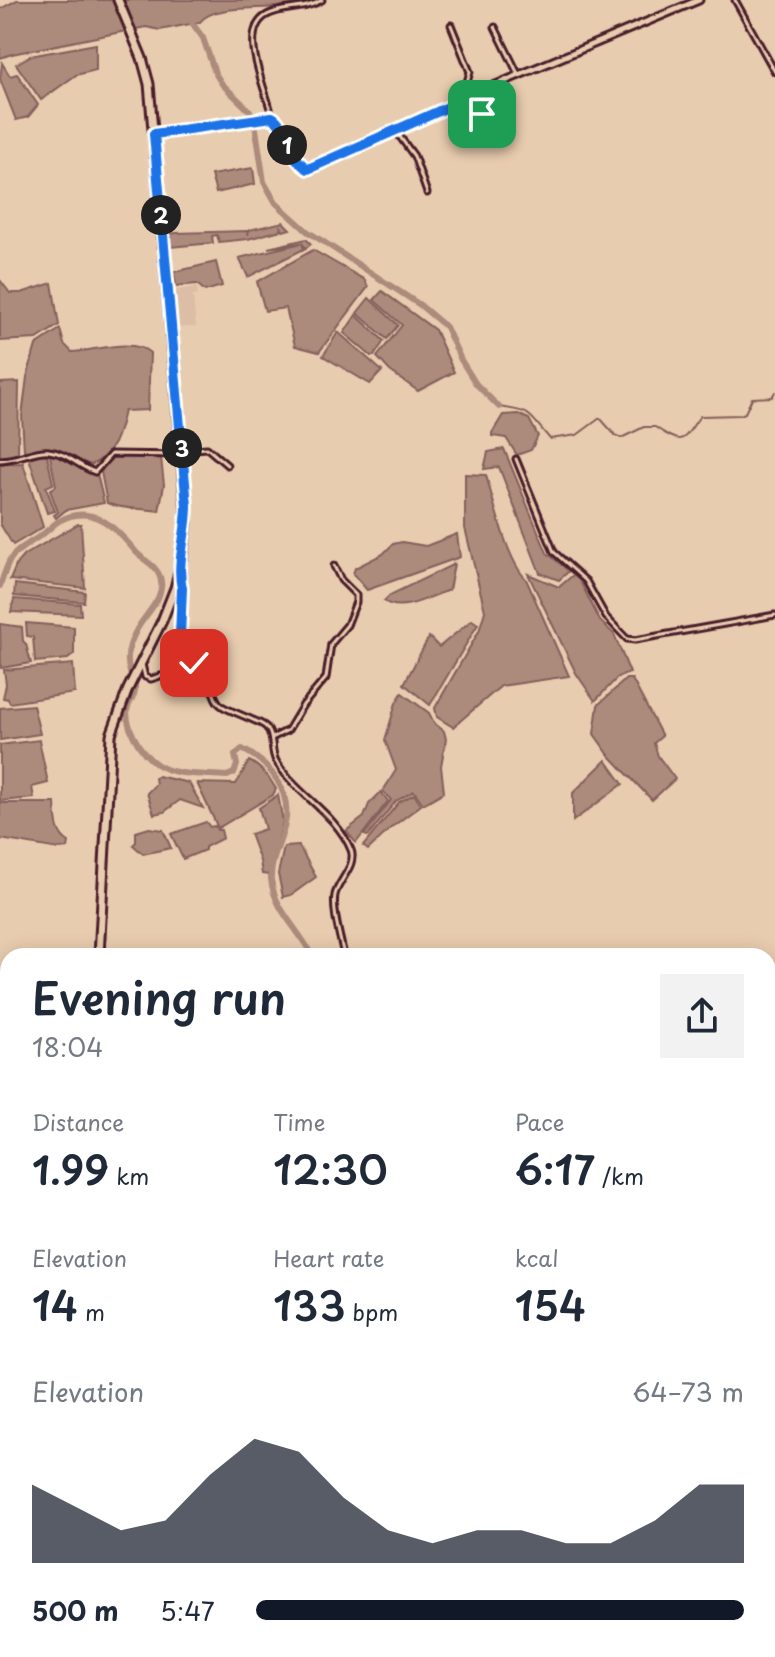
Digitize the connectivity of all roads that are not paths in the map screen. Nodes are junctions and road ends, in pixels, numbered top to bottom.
1 (118, 0) edge
2 (322, 0) edge
3 (699, 0) edge
4 (735, 0) edge
5 (451, 25) dead end
6 (495, 27) dead end
7 (775, 72) edge
8 (519, 76) junction
9 (473, 96) junction
10 (272, 117) junction
11 (395, 130) junction
12 (154, 134) junction
13 (497, 137) dead end
14 (427, 193) dead end
15 (183, 452) junction
16 (516, 459) dead end
17 (0, 460) edge
18 (227, 465) dead end
19 (334, 566) dead end
20 (179, 577) junction
21 (775, 615) edge
22 (179, 659) junction
23 (142, 662) junction
24 (272, 738) junction
25 (99, 948) edge
26 (343, 948) edge

1 - 12 main road
2 - 10 street
3 - 8 street
4 - 7 street
5 - 9 street
6 - 8 street
8 - 9 street
9 - 11 street
9 - 13 street
10 - 11 street
10 - 12 street
11 - 14 street
12 - 15 main road
15 - 17 street
15 - 18 street
15 - 20 main road
16 - 21 street
19 - 24 street
20 - 22 street
20 - 23 main road
22 - 23 street
22 - 24 street
23 - 25 main road
24 - 26 street

